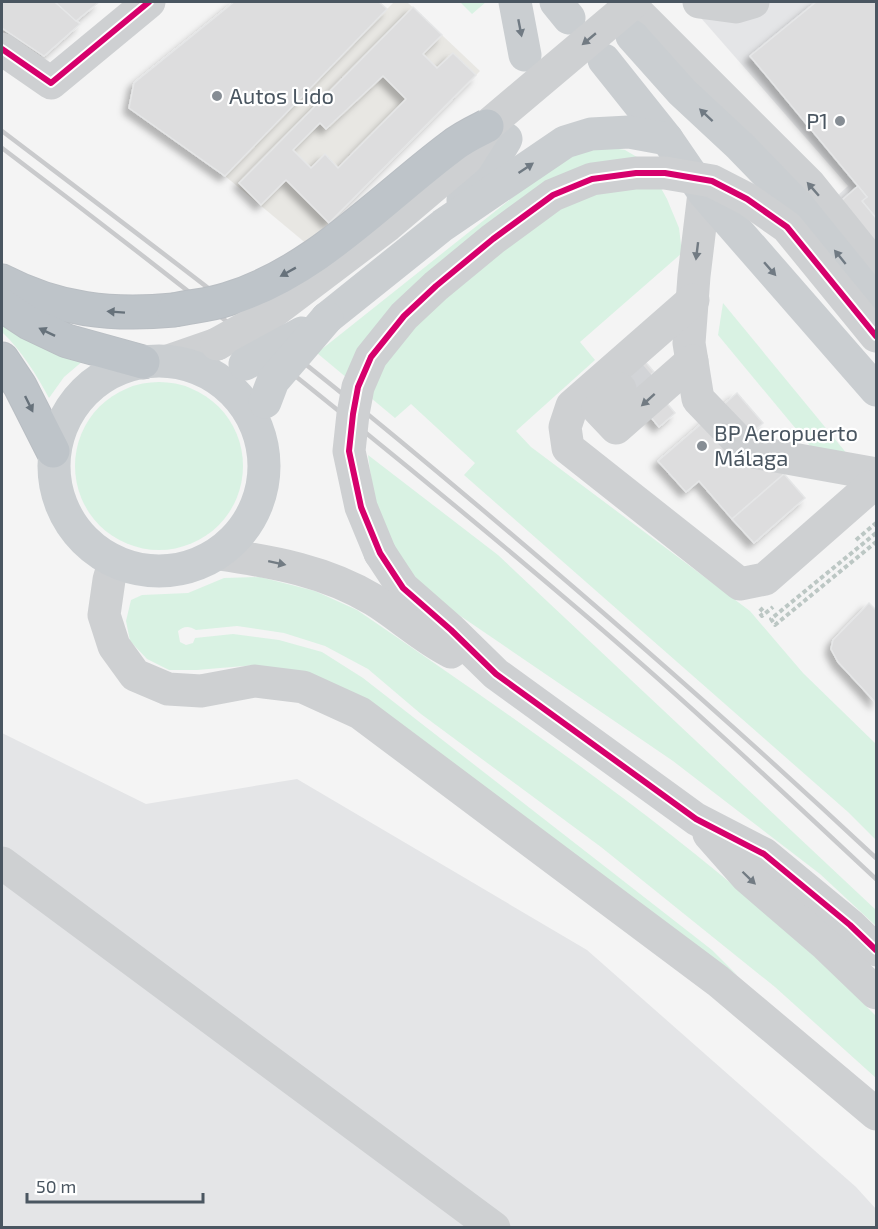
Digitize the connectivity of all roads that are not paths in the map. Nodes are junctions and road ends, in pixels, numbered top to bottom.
1 (149, 2) edge
2 (515, 2) edge
3 (627, 2) edge
4 (634, 2) edge
5 (699, 2) edge
6 (753, 2) edge
7 (632, 36) dead end
8 (2, 49) edge
9 (525, 55) dead end
10 (604, 60) dead end
11 (496, 133) junction
12 (667, 139) junction
13 (704, 193) junction
14 (443, 225) junction
15 (876, 267) edge
16 (2, 281) edge
17 (876, 303) edge
18 (2, 305) edge
19 (327, 318) junction
20 (691, 330) junction
21 (876, 336) edge
22 (2, 359) edge
23 (155, 361) junction
24 (648, 365) tunnel mouth
25 (231, 371) junction
26 (868, 381) edge
27 (620, 389) tunnel mouth
28 (876, 404) edge
29 (260, 412) junction
30 (53, 452) junction
31 (873, 480) edge
32 (219, 554) junction
33 (114, 563) junction
34 (496, 674) junction
35 (696, 819) junction
36 (2, 863) edge
37 (876, 950) edge
38 (876, 993) edge
39 (876, 1114) edge
40 (494, 1227) edge

1 - 8 street
2 -> 9 main road
15 -> 3 street
4 -> 11 street, bridge
5 - 6 street
17 -> 7 main road
10 - 12 main road
11 - 14 main road
11 -> 16 highway, bridge
11 - 23 street, bridge
12 - 13 main road
14 -> 12 main road
13 -> 20 street
13 -> 26 main road
14 - 19 main road
23 -> 18 highway
19 - 25 main road, bridge
19 - 29 main road, bridge
20 - 24 street
20 -> 27 street
20 - 31 street
20 - 31 street
21 - 34 street, bridge
22 -> 30 highway
23 - 25 main road
23 - 30 main road
25 - 29 main road
26 - 28 street
29 - 32 main road
30 - 33 main road
32 - 33 main road
32 -> 34 street
33 - 39 street
34 - 35 street
35 - 37 street
35 -> 38 street
36 - 40 street

